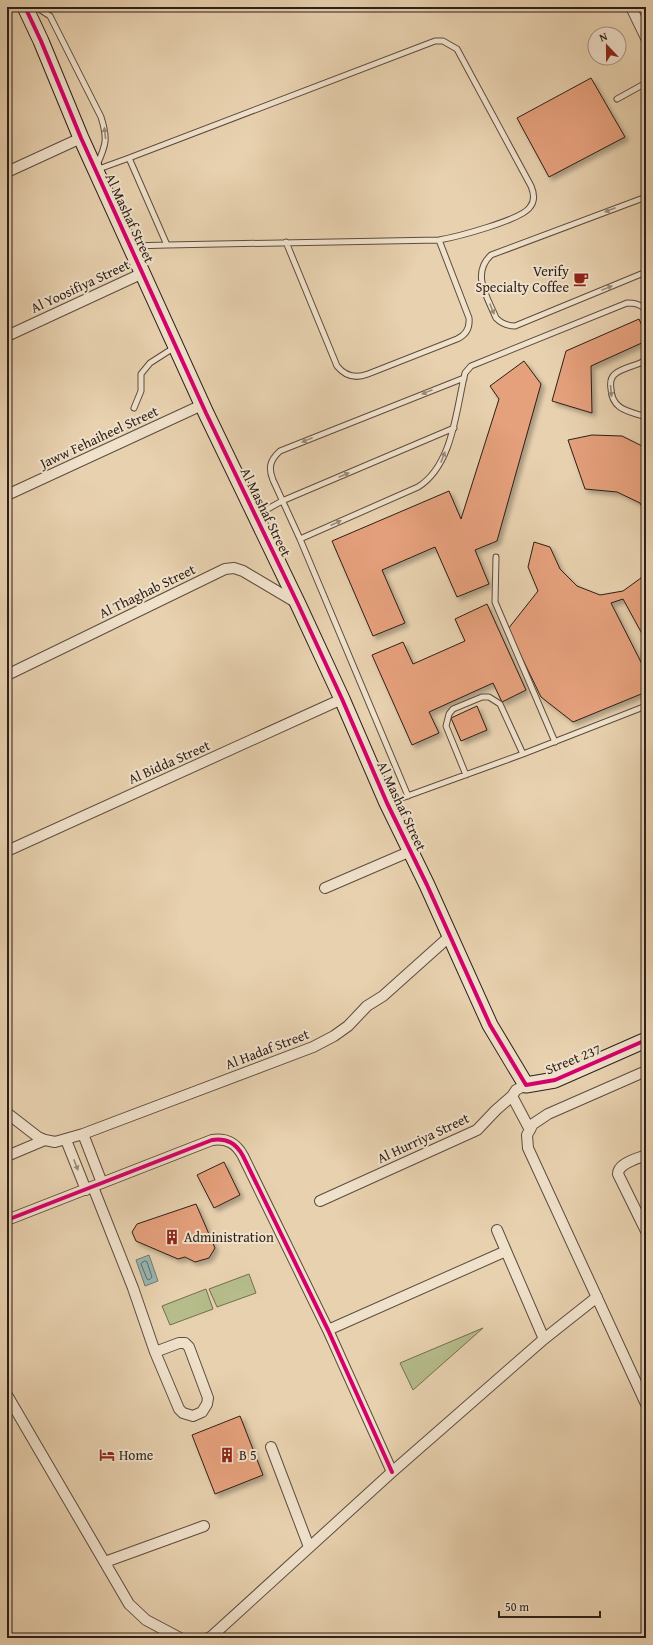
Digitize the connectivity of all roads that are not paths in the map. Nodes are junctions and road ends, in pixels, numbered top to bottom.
1 (25, 7) edge
2 (36, 7) edge
3 (631, 7) edge
4 (646, 38) edge
5 (646, 83) edge
6 (617, 99) dead end
7 (81, 138) junction
8 (129, 158) junction
9 (96, 170) junction
10 (7, 172) edge
11 (646, 197) edge
12 (439, 240) junction
13 (286, 242) junction
14 (167, 245) junction
15 (131, 246) junction
16 (646, 272) edge
17 (143, 273) junction
18 (646, 310) edge
19 (7, 336) edge
20 (176, 346) junction
21 (646, 360) edge
22 (464, 378) junction
23 (202, 405) junction
24 (134, 408) dead end
25 (646, 417) edge
26 (454, 428) junction
27 (7, 496) edge
28 (282, 501) junction
29 (255, 516) junction
30 (300, 539) junction
31 (496, 557) dead end
32 (298, 604) junction
33 (7, 675) edge
34 (342, 699) junction
35 (646, 706) edge
36 (555, 742) junction
37 (523, 754) junction
38 (466, 775) junction
39 (408, 796) junction
40 (387, 803) junction
41 (7, 851) edge
42 (411, 851) junction
43 (325, 888) dead end
44 (450, 936) junction
45 (646, 1040) edge
46 (646, 1071) edge
47 (526, 1085) junction
48 (512, 1096) junction
49 (7, 1113) edge
50 (530, 1130) junction
51 (83, 1134) junction
52 (45, 1140) junction
53 (66, 1140) junction
54 (646, 1155) edge
55 (7, 1156) edge
56 (94, 1187) junction
57 (320, 1201) dead end
58 (7, 1220) edge
59 (497, 1230) dead end
60 (646, 1230) edge
61 (506, 1251) junction
62 (597, 1297) junction
63 (328, 1330) junction
64 (544, 1339) junction
65 (155, 1352) junction
66 (7, 1395) edge
67 (646, 1404) edge
68 (271, 1447) dead end
69 (392, 1472) junction
70 (204, 1526) dead end
71 (309, 1546) junction
72 (104, 1562) junction
73 (180, 1638) edge
74 (208, 1638) edge

1 - 7 street, Al Mashaf Street
9 -> 2 lane
3 - 4 street
5 - 6 lane
7 - 9 street, Al Mashaf Street
7 - 10 street
8 - 9 lane
8 - 12 lane
8 - 14 lane
9 - 15 street, Al Mashaf Street
11 -> 16 lane
12 - 13 lane
12 - 13 lane
13 - 14 lane
14 - 15 lane
15 - 17 street, Al Mashaf Street
17 - 19 street, Al Yoosifiya Street
17 - 20 street, Al Mashaf Street
18 - 22 lane
20 - 23 street, Al Mashaf Street
20 - 24 lane
21 -> 25 lane
22 - 26 lane
22 -> 28 lane
23 - 27 street, Jaww Fehaiheel Street
23 - 29 street, Al Mashaf Street
28 -> 26 lane
30 -> 26 lane
28 - 29 lane
28 - 30 lane
29 - 32 street, Al Mashaf Street
30 - 39 lane
31 - 36 lane
32 - 33 street, Al Thaghab Street
32 - 34 street, Al Mashaf Street
34 - 40 street, Al Mashaf Street
34 - 41 street, Al Bidda Street
35 - 36 lane
36 - 37 lane
37 - 38 lane
37 - 38 lane
38 - 39 lane
39 - 40 lane
40 - 42 street, Al Mashaf Street
42 - 43 street
42 - 44 street, Al Mashaf Street
44 - 47 street, Al Mashaf Street
44 - 51 street, Al Hadaf Street
45 - 47 street, Street 237
46 - 50 street
47 - 48 street, Al Hurriya Street
48 - 50 street
48 - 57 street, Al Hurriya Street
49 - 52 street
50 - 62 street
51 - 53 street, Al Hadaf Street
51 - 56 street
52 - 53 street, Al Hadaf Street
52 - 55 street
53 -> 56 street
54 - 60 street
56 - 58 street
56 - 63 street
56 - 65 street
59 - 61 street
61 - 63 street
61 - 64 street
62 - 64 street
62 - 67 street
63 - 69 street
64 - 69 street
65 - 65 street
66 - 72 street
68 - 71 street
69 - 71 street
70 - 72 street
71 - 74 street
72 - 73 street

